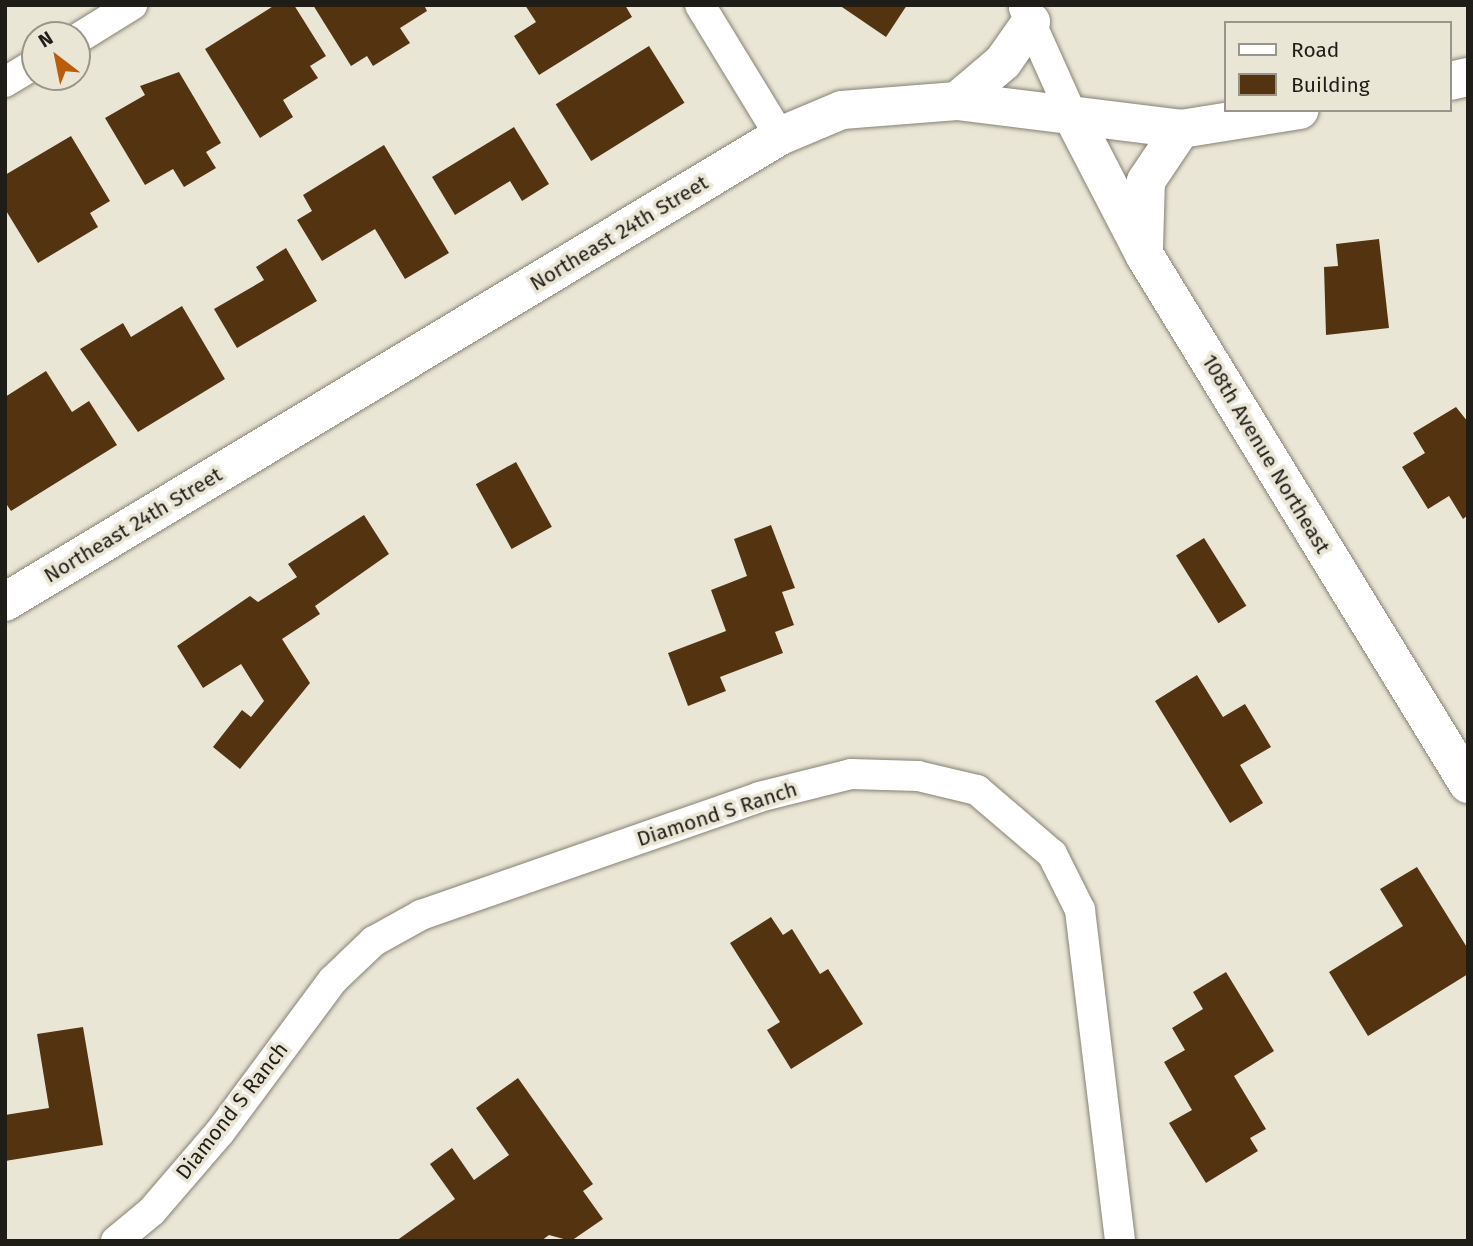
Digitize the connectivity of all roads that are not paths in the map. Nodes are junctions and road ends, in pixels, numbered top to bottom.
1 (132, 5) edge
2 (700, 5) edge
3 (1027, 14) edge
4 (91, 30) edge
5 (21, 72) edge
6 (5, 82) edge
7 (957, 101) junction
8 (1287, 112) edge
9 (1074, 119) junction
10 (1181, 129) junction
11 (780, 136) junction
12 (1145, 256) junction
13 (5, 602) edge
14 (1468, 784) edge
15 (116, 1241) edge
16 (1120, 1241) edge

1 - 4 street
2 - 11 street
3 - 7 main road
3 - 9 street
5 - 6 street
7 - 9 main road, Northeast 24th Street
7 - 11 main road, Northeast 24th Street
8 - 10 main road, Northeast 24th Street
9 - 10 main road, Northeast 24th Street
9 - 12 main road, 108th Avenue Northeast
10 - 12 main road
11 - 13 main road, Northeast 24th Street
12 - 14 main road, 108th Avenue Northeast
15 - 16 street, Diamond S Ranch

